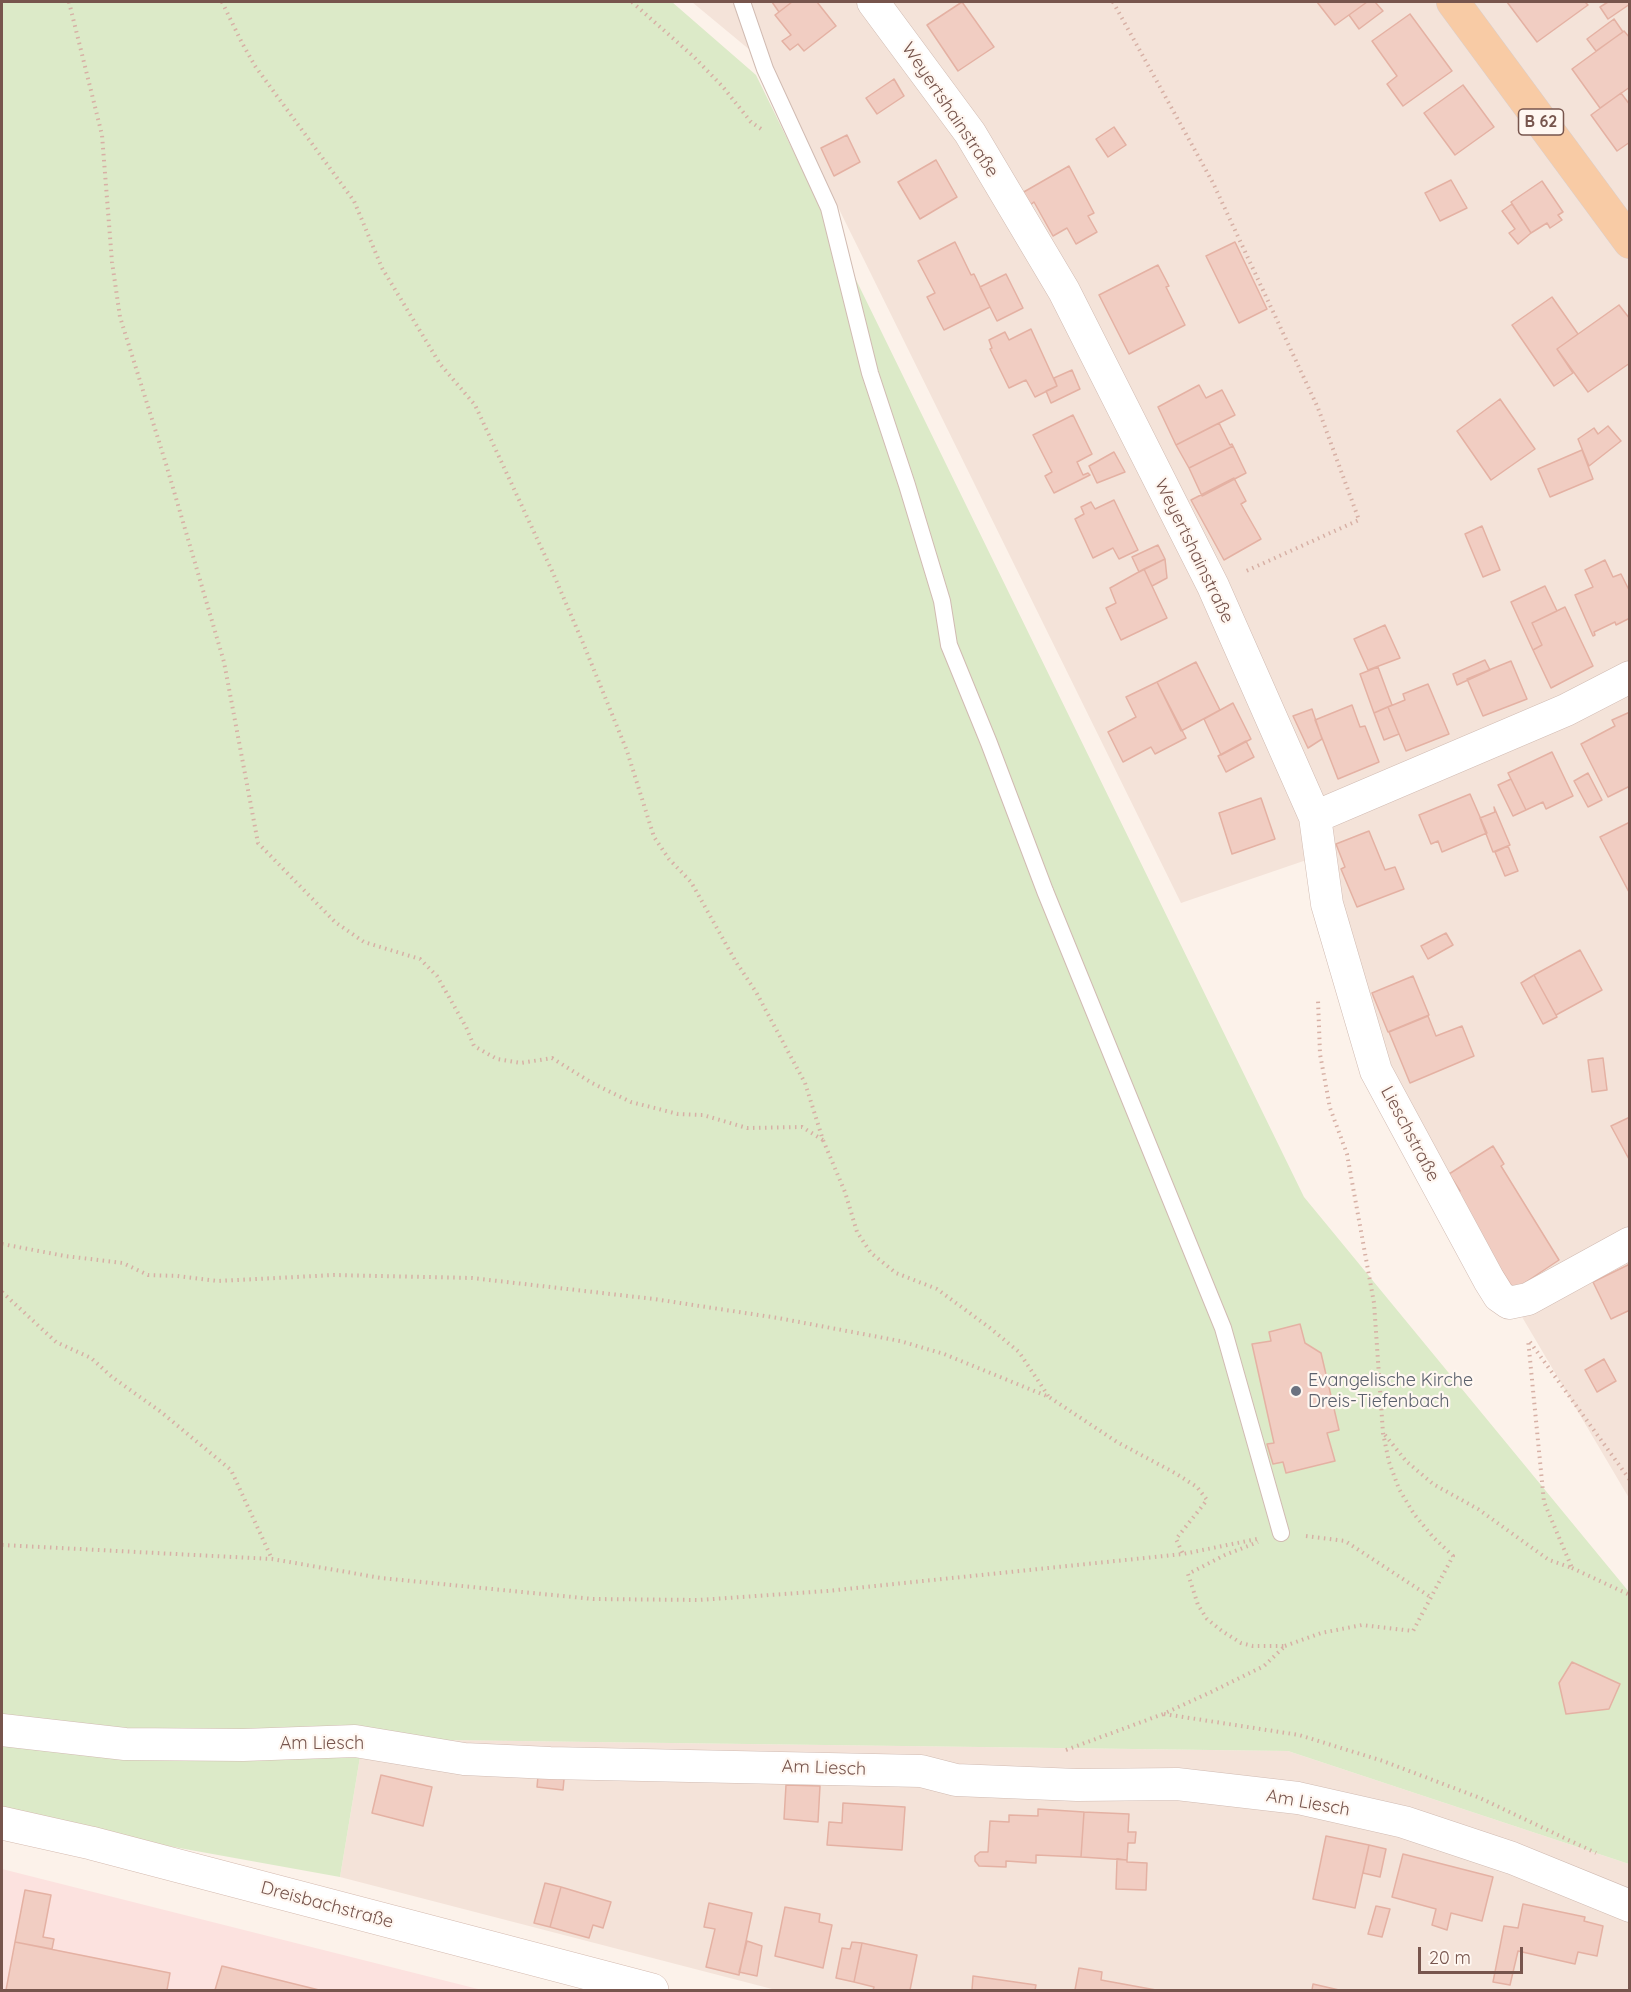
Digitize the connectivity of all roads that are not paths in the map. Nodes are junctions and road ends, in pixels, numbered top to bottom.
1 (742, 2) edge
2 (873, 2) edge
3 (1453, 2) edge
4 (1629, 242) edge
5 (1629, 677) edge
6 (1315, 818) junction
7 (1629, 1243) edge
8 (1281, 1533) road end
9 (2, 1730) edge
10 (2, 1823) edge
11 (1629, 1906) edge
12 (652, 1990) edge

1 - 8 lane
2 - 6 street, Weyertshainstraße
3 - 4 main road, B 62
5 - 6 street
6 - 7 street, Lieschstraße
9 - 11 street, Am Liesch
10 - 12 main road, Dreisbachstraße

